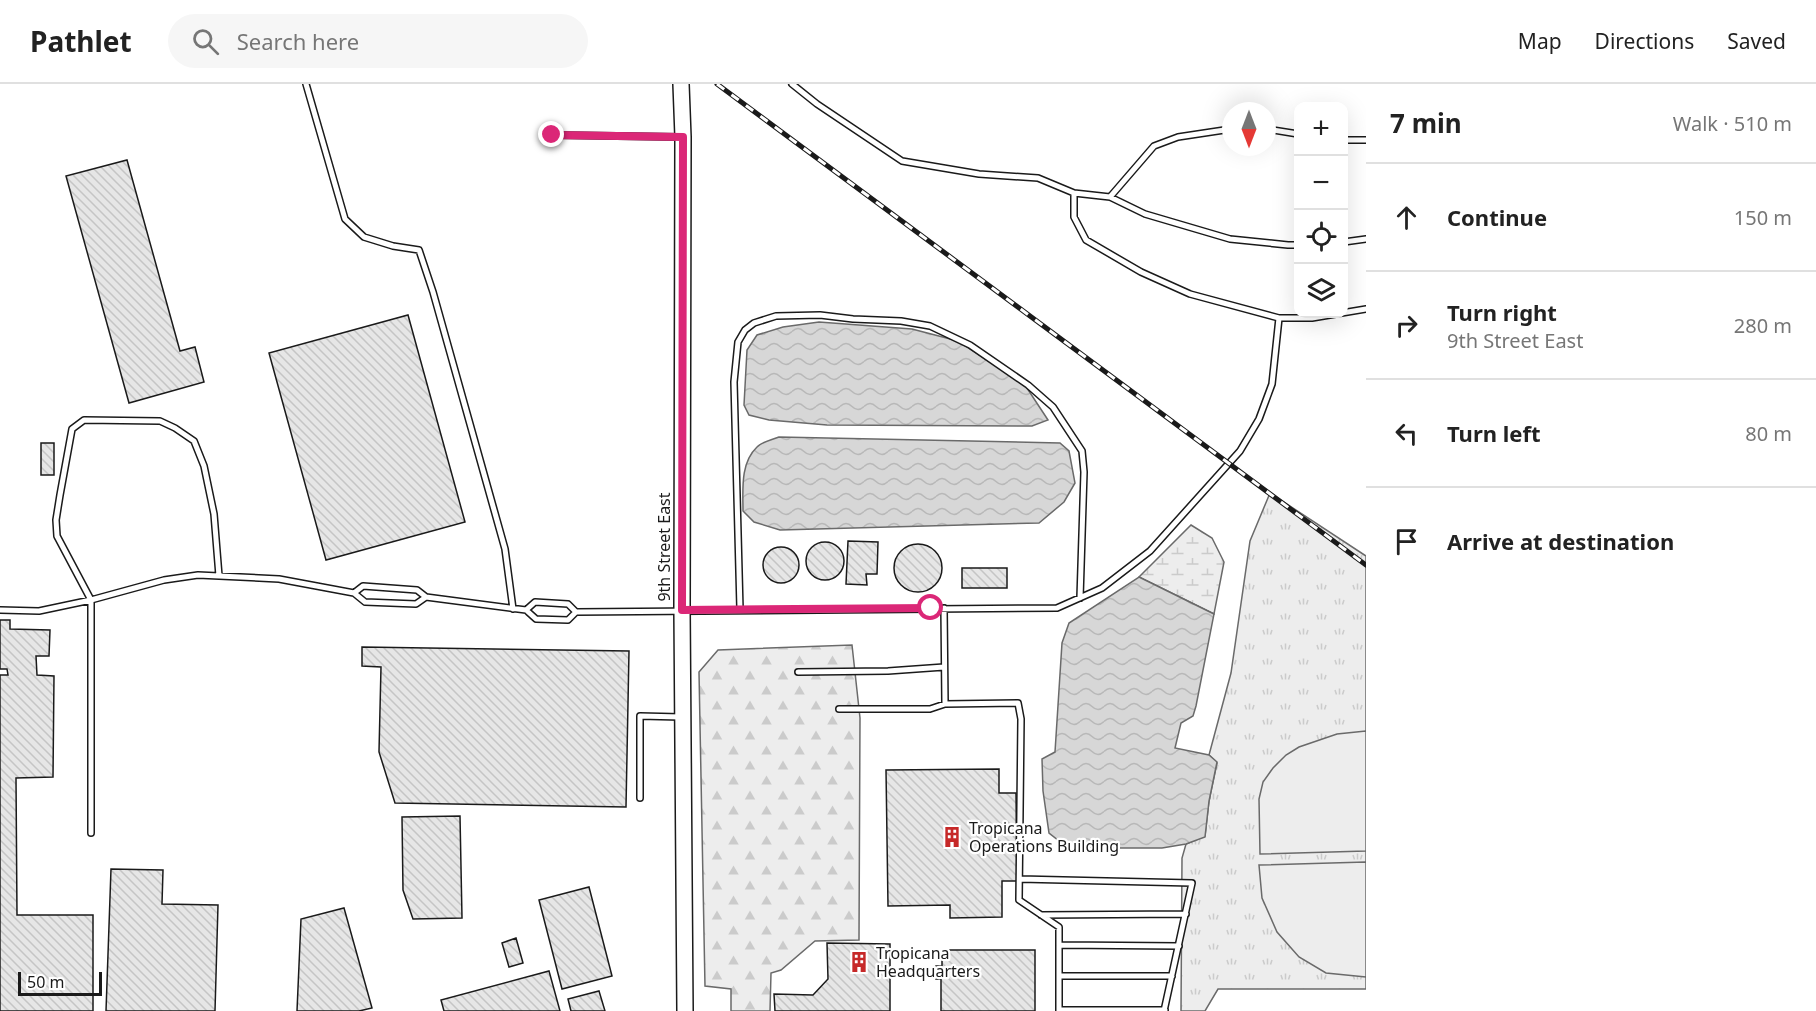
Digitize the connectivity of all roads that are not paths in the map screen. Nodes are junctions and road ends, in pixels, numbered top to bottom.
1 (306, 84) edge
2 (681, 84) edge
3 (792, 84) edge
4 (1222, 130) edge
5 (1276, 130) edge
6 (1294, 133) edge
7 (552, 135) dead end
8 (683, 137) junction
9 (1348, 140) edge
10 (1366, 140) edge
11 (1074, 193) junction
12 (1110, 197) junction
13 (1366, 238) edge
14 (1348, 241) edge
15 (1294, 245) edge
16 (1366, 309) edge
17 (1279, 318) junction
18 (219, 576) junction
19 (354, 593) junction
20 (426, 597) junction
21 (1080, 598) junction
22 (91, 600) junction
23 (944, 608) junction
24 (513, 609) junction
25 (740, 609) junction
26 (0, 610) edge
27 (526, 610) junction
28 (682, 610) junction
29 (576, 612) junction
30 (944, 666) junction
31 (798, 672) dead end
32 (945, 704) junction
33 (839, 709) dead end
34 (682, 717) junction
35 (640, 798) dead end
36 (91, 833) dead end
37 (1020, 879) junction
38 (1186, 914) junction
39 (1041, 915) junction
40 (1059, 945) junction
41 (1179, 946) junction
42 (1059, 976) junction
43 (1172, 976) junction
44 (1059, 1010) edge
45 (1165, 1010) edge
46 (686, 1011) edge

1 - 24 lane
2 - 8 street, 9th Street East
3 - 11 lane
4 - 12 lane
5 - 6 lane
7 - 8 lane
8 - 28 street, 9th Street East
9 - 10 lane
11 - 12 lane
11 - 17 lane
12 - 15 lane
13 - 14 lane
16 - 17 lane
17 - 21 lane
18 - 19 lane
18 - 22 lane
18 - 22 lane
19 - 20 lane
19 - 20 lane
20 - 24 lane
21 - 23 lane
21 - 25 lane
22 - 26 lane
22 - 36 lane
23 - 25 lane
23 - 30 lane
24 - 27 lane
25 - 28 lane
27 - 29 lane
27 - 29 lane
28 - 29 lane
28 - 34 street, 9th Street East
30 - 31 lane
30 - 32 lane
32 - 33 lane
32 - 37 lane
34 - 35 lane
34 - 46 street, 9th Street East
37 - 38 lane
37 - 39 lane
38 - 39 lane
38 - 41 lane
39 - 40 lane
40 - 41 lane
40 - 42 lane
41 - 43 lane
42 - 43 lane
42 - 44 lane
43 - 45 lane
44 - 45 lane

